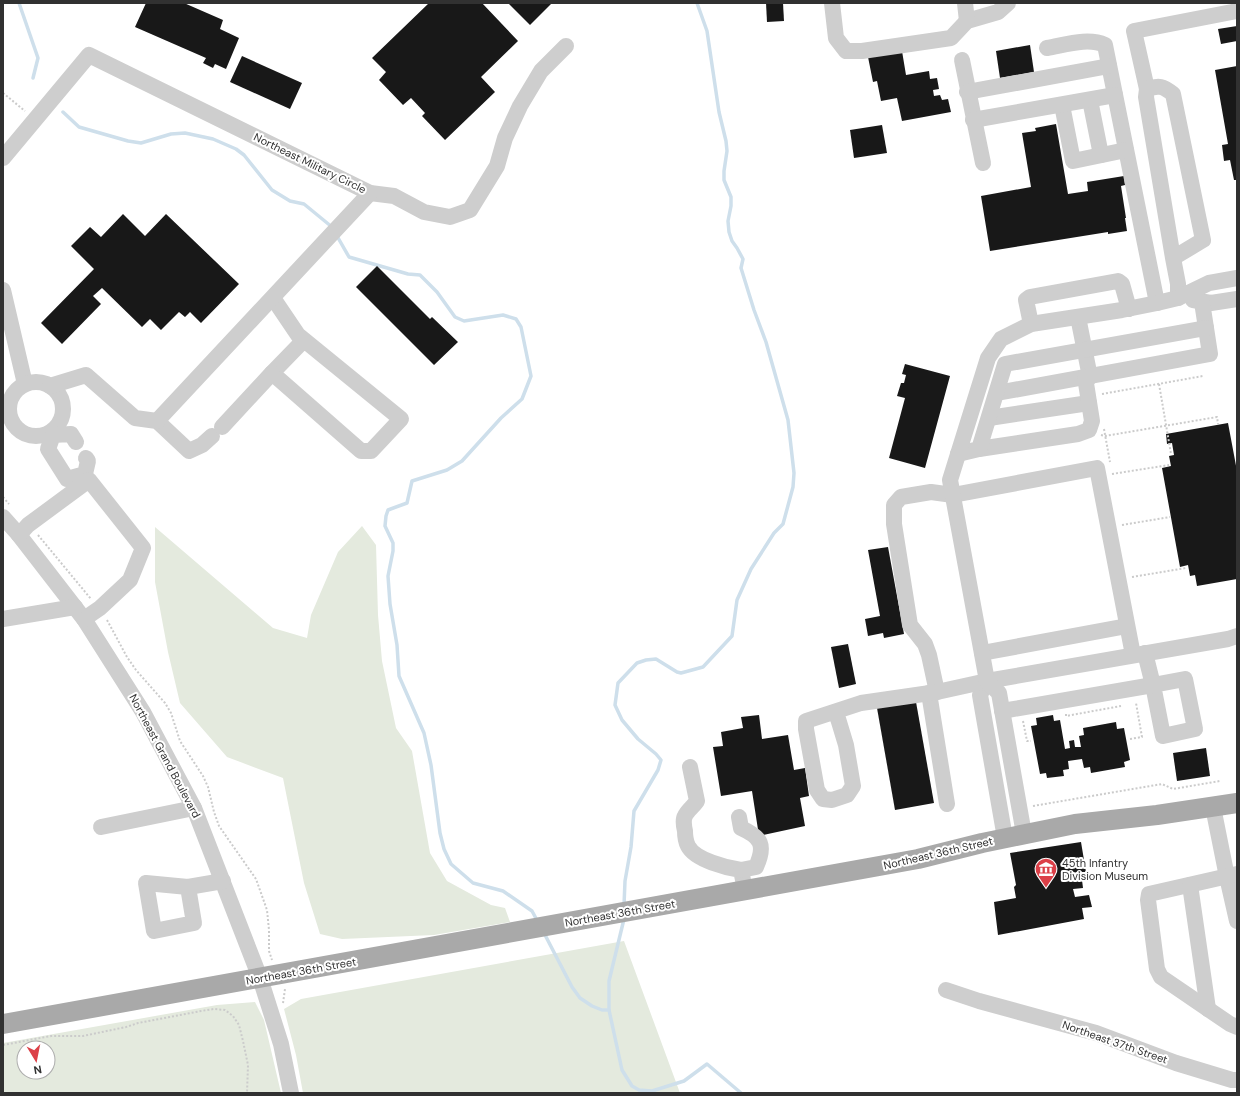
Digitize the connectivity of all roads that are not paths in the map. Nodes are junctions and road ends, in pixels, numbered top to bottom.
1 (832, 3) edge
2 (965, 3) edge
3 (1008, 3) edge
4 (1237, 11) edge
5 (967, 21) junction
6 (566, 46) dead end
7 (1047, 48) dead end
8 (962, 60) dead end
9 (1109, 66) junction
10 (967, 92) junction
11 (1147, 93) junction
12 (1115, 95) junction
13 (1090, 100) junction
14 (1062, 105) junction
15 (973, 120) junction
16 (1126, 150) junction
17 (1101, 155) junction
18 (3, 158) edge
19 (983, 163) dead end
20 (370, 193) junction
21 (1173, 258) junction
22 (1237, 278) edge
23 (3, 290) edge
24 (272, 298) junction
25 (1178, 298) junction
26 (1237, 298) edge
27 (1202, 302) junction
28 (1157, 303) junction
29 (1128, 309) junction
30 (1078, 317) junction
31 (1031, 324) junction
32 (1206, 328) junction
33 (304, 340) junction
34 (1084, 350) junction
35 (272, 373) junction
36 (1087, 377) junction
37 (25, 384) junction
38 (50, 386) junction
39 (997, 393) junction
40 (1094, 399) junction
41 (989, 418) junction
42 (157, 421) junction
43 (52, 433) junction
44 (76, 442) dead end
45 (979, 449) junction
46 (958, 454) junction
47 (86, 458) dead end
48 (87, 477) junction
49 (953, 495) junction
50 (3, 518) edge
51 (19, 535) junction
52 (79, 613) junction
53 (3, 619) edge
54 (1127, 626) junction
55 (1237, 636) edge
56 (982, 653) junction
57 (1139, 654) junction
58 (987, 681) junction
59 (933, 693) junction
60 (1002, 711) junction
61 (836, 712) junction
62 (690, 766) dead end
63 (1237, 803) edge
64 (947, 804) dead end
65 (1213, 807) junction
66 (194, 808) junction
67 (739, 817) dead end
68 (101, 827) dead end
69 (1014, 836) junction
70 (741, 870) junction
71 (1232, 876) edge
72 (223, 880) junction
73 (1190, 885) junction
74 (188, 887) dead end
75 (745, 890) junction
76 (1237, 921) edge
77 (260, 978) junction
78 (946, 990) dead end
79 (1208, 1009) junction
80 (3, 1024) edge
81 (1237, 1027) edge
82 (1237, 1080) edge
83 (291, 1093) edge

1 - 5 street
2 - 5 street
3 - 5 street
4 - 11 street
6 - 20 street
7 - 9 street
8 - 10 street
9 - 10 street
9 - 12 street
10 - 15 street
11 - 21 street
11 - 21 street
12 - 13 street
12 - 16 street
13 - 14 street
13 - 17 street
14 - 15 street
14 - 17 street
15 - 19 street
16 - 17 street
16 - 28 street
18 - 20 street, Northeast Military Circle
20 - 24 street, Northeast Military Circle
21 - 25 street
22 - 25 street
23 - 37 street
24 - 33 street
24 - 42 street, Northeast Military Circle
25 - 27 street
25 - 28 street
26 - 27 street
27 - 32 street
28 - 29 street
29 - 30 street
29 - 31 street
30 - 31 street
30 - 34 street
31 - 46 street
32 - 34 street
32 - 36 street
33 - 35 street
33 - 35 street
34 - 36 street
34 - 39 street
35 - 42 street
36 - 39 street
36 - 40 street
37 - 38 street
37 - 43 street
38 - 42 street
38 - 43 street
39 - 41 street
40 - 41 street
40 - 45 street
41 - 45 street
43 - 44 street
43 - 48 street
45 - 46 street
46 - 49 street
47 - 48 street
48 - 51 street
48 - 52 street
49 - 54 street
49 - 56 street
49 - 59 street
50 - 51 street, Northeast Grand Boulevard
51 - 52 street, Northeast Grand Boulevard
52 - 53 street
52 - 66 street, Northeast Grand Boulevard
54 - 56 street
54 - 57 street
55 - 57 street
56 - 58 street
57 - 58 street
57 - 60 street
58 - 59 street
58 - 60 street
58 - 69 street
59 - 61 street
59 - 64 street
60 - 69 street
61 - 61 street
62 - 70 street
63 - 65 main road, Northeast 36th Street
65 - 69 main road, Northeast 36th Street
65 - 71 street
66 - 68 street
66 - 72 street, Northeast Grand Boulevard
67 - 70 street
69 - 75 main road, Northeast 36th Street
70 - 75 street
71 - 73 street
71 - 76 street
72 - 74 street
72 - 77 street, Northeast Grand Boulevard
73 - 79 street
73 - 79 street
75 - 77 main road, Northeast 36th Street
77 - 80 main road, Northeast 36th Street
77 - 83 street, Northeast Grand Boulevard
78 - 82 street, Northeast 37th Street
79 - 81 street

